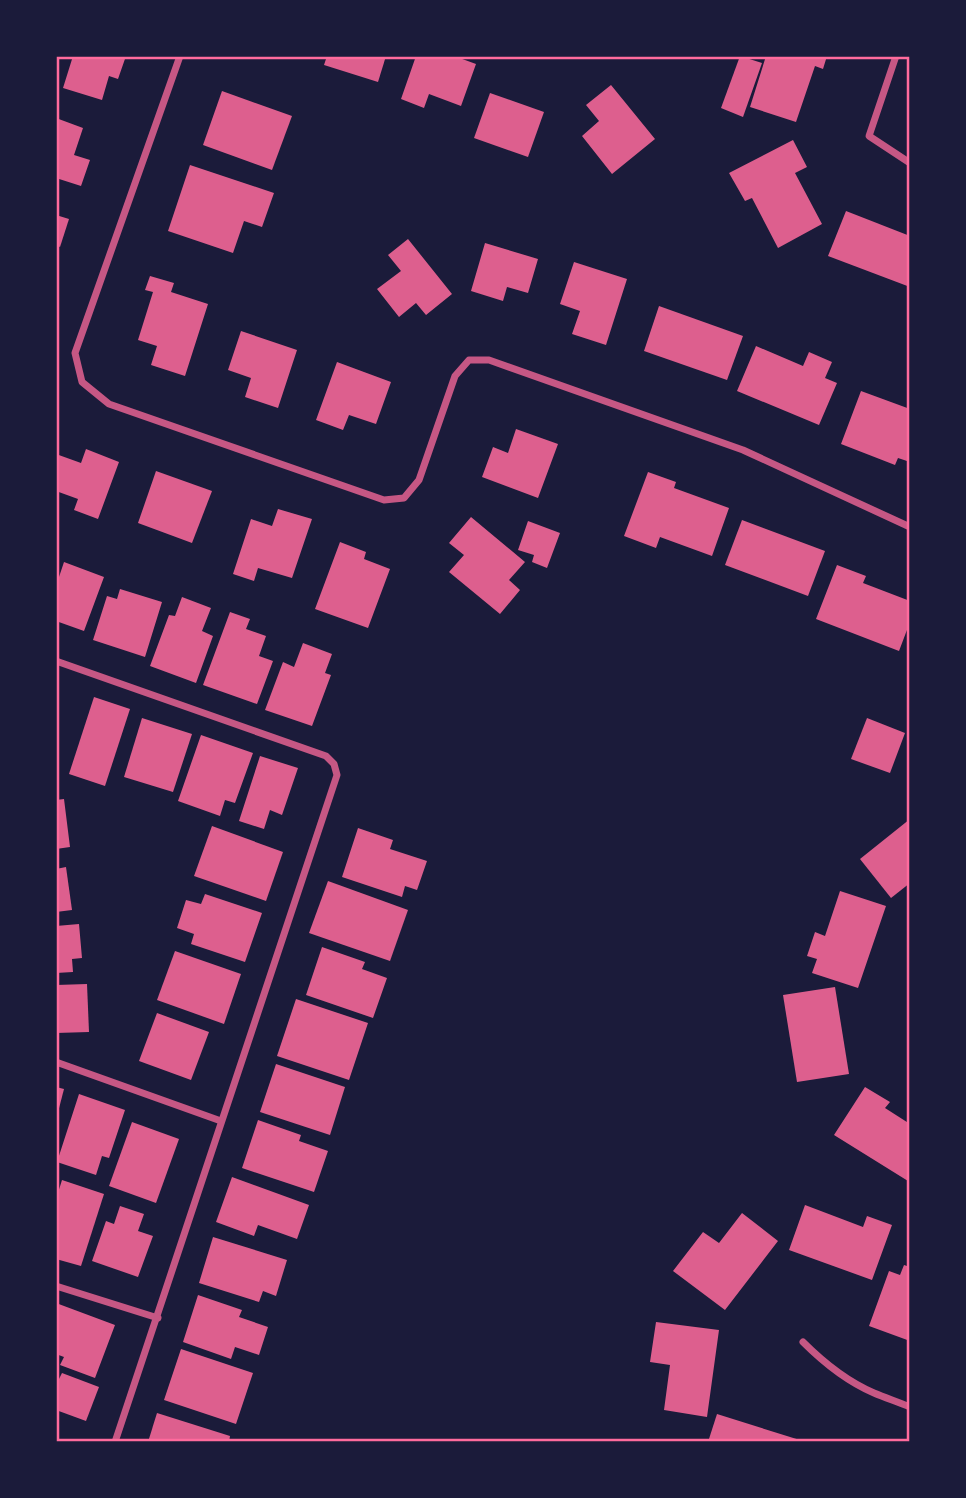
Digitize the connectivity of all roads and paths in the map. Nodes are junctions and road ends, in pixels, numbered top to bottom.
1 (180, 56) edge
2 (896, 56) edge
3 (910, 163) edge
4 (910, 527) edge
5 (56, 661) edge
6 (56, 1062) edge
7 (220, 1121) junction
8 (56, 1286) edge
9 (158, 1318) junction
10 (803, 1342) dead end
11 (910, 1407) edge
12 (115, 1442) edge

1 - 4 street
2 - 3 street
5 - 7 street
6 - 7 street
7 - 9 street
8 - 9 street
9 - 12 street
10 - 11 street

